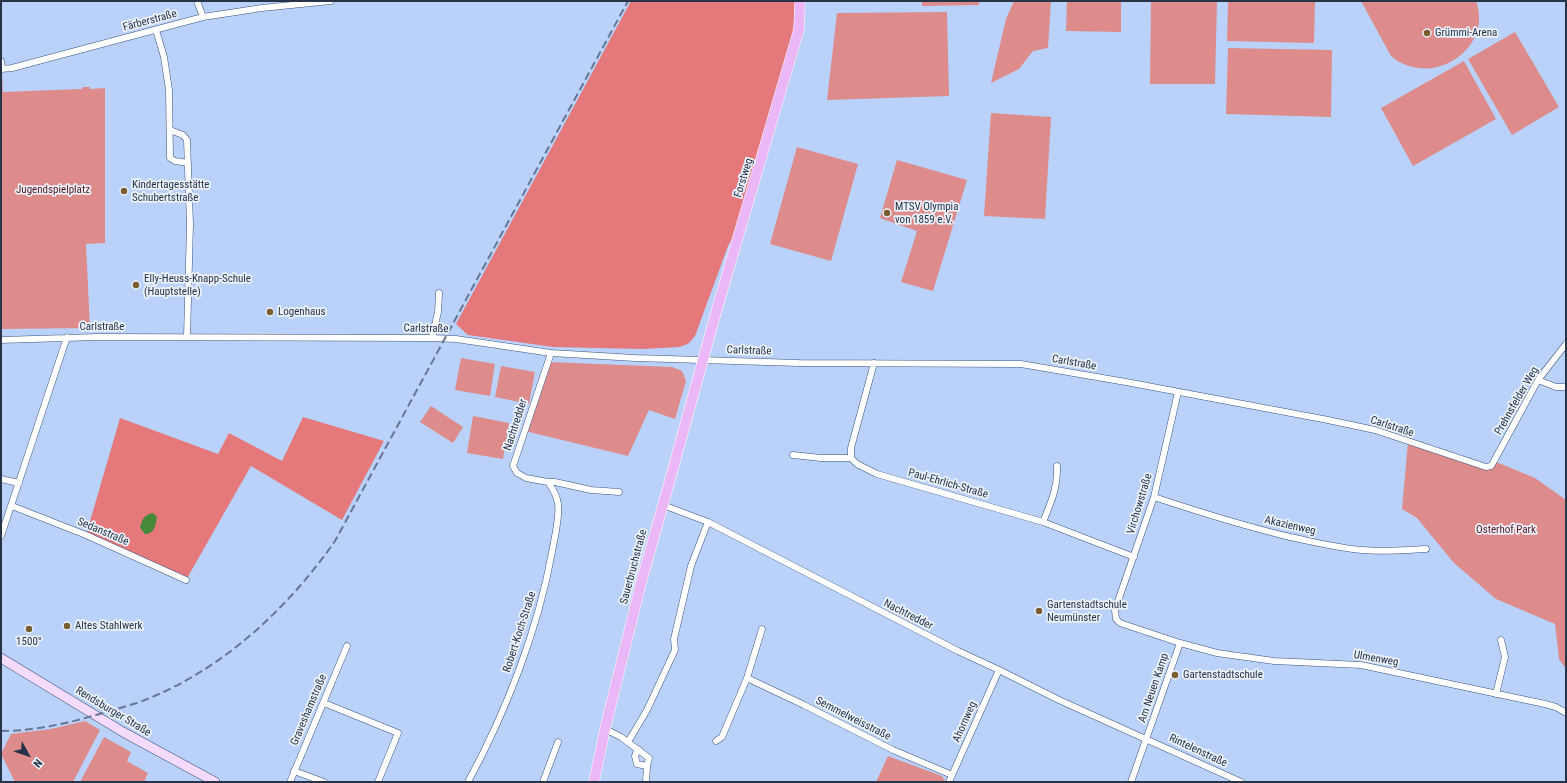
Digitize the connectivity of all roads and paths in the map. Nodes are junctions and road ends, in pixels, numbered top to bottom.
1 (197, 1) edge
2 (331, 1) edge
3 (800, 1) edge
4 (203, 17) junction
5 (156, 30) junction
6 (1, 61) edge
7 (2, 69) edge
8 (170, 130) junction
9 (188, 163) junction
10 (439, 293) dead end
11 (66, 337) junction
12 (187, 338) junction
13 (432, 338) junction
14 (1, 340) edge
15 (1566, 344) edge
16 (551, 353) junction
17 (704, 360) junction
18 (874, 363) junction
19 (1538, 380) junction
20 (1566, 387) edge
21 (1178, 392) junction
22 (793, 455) dead end
23 (851, 458) junction
24 (1057, 466) dead end
25 (1486, 467) joint
26 (1, 478) edge
27 (548, 482) junction
28 (19, 483) junction
29 (619, 492) dead end
30 (1154, 497) junction
31 (663, 505) junction
32 (12, 506) junction
33 (708, 522) junction
34 (1043, 522) junction
35 (1, 536) edge
36 (1426, 549) dead end
37 (1134, 557) junction
38 (186, 580) dead end
39 (1116, 619) joint
40 (762, 629) dead end
41 (1501, 640) dead end
42 (1180, 643) junction
43 (347, 646) dead end
44 (1, 658) edge
45 (999, 670) junction
46 (747, 678) junction
47 (1496, 694) junction
48 (324, 703) junction
49 (1566, 713) edge
50 (605, 729) junction
51 (1147, 739) junction
52 (558, 742) dead end
53 (628, 742) junction
54 (716, 742) dead end
55 (638, 749) junction
56 (647, 766) junction
57 (294, 770) junction
58 (952, 775) junction
59 (215, 782) edge
60 (290, 782) edge
61 (324, 782) edge
62 (378, 782) edge
63 (468, 782) edge
64 (543, 782) edge
65 (594, 782) edge
66 (646, 782) edge
67 (950, 782) edge
68 (1130, 782) edge
69 (1241, 782) edge

1 - 4 street
2 - 4 street, Färberstraße
3 - 17 main road, Forstweg
4 - 5 street, Färberstraße
5 - 7 street, Färberstraße
5 - 8 street
6 - 7 street
8 - 9 street
8 - 9 street
9 - 12 street
10 - 13 street
11 - 12 street, Carlstraße
11 - 14 street, Carlstraße
11 - 28 street
12 - 13 street, Carlstraße
13 - 16 street, Carlstraße
15 - 19 street, Prehnsfelder Weg
16 - 17 street, Carlstraße
16 - 27 street, Nachtredder
17 - 18 street, Carlstraße
17 - 31 main road, Sauerbruchstraße
18 - 21 street, Carlstraße
18 - 23 street
19 - 20 street
19 - 25 street, Prehnsfelder Weg
21 - 25 street, Carlstraße
21 - 30 street, Virchowstraße
22 - 23 street
23 - 34 street, Paul-Ehrlich-Straße
24 - 34 street
26 - 28 street
27 - 29 street, Nachtredder
27 - 63 street, Robert-Koch-Straße
28 - 32 street
30 - 36 street, Akazienweg
30 - 37 street, Virchowstraße
31 - 33 street, Nachtredder
31 - 50 main road, Sauerbruchstraße
32 - 35 street
32 - 38 street, Sedanstraße
33 - 45 street, Nachtredder
33 - 53 street
34 - 37 street, Paul-Ehrlich-Straße
37 - 39 street, Virchowstraße
39 - 42 street, Am Neuen Kamp
40 - 46 street
41 - 47 street
42 - 47 street, Ulmenweg
42 - 51 street, Am Neuen Kamp
43 - 48 street, Graveshamstraße
44 - 59 street, Rendsburger Straße
45 - 51 street, Nachtredder
45 - 58 street, Ahornweg
46 - 54 street
46 - 58 street, Semmelweisstraße
47 - 49 street, Ulmenweg
48 - 57 street, Graveshamstraße
48 - 62 street
50 - 53 street
50 - 65 main road, Sauerbruchstraße
51 - 68 street, Am Neuen Kamp
51 - 69 street, Rintelenstraße
52 - 64 street
53 - 55 street
55 - 56 street
55 - 56 street
56 - 66 street
57 - 60 street, Graveshamstraße
57 - 61 street
58 - 67 street, Ahornweg

